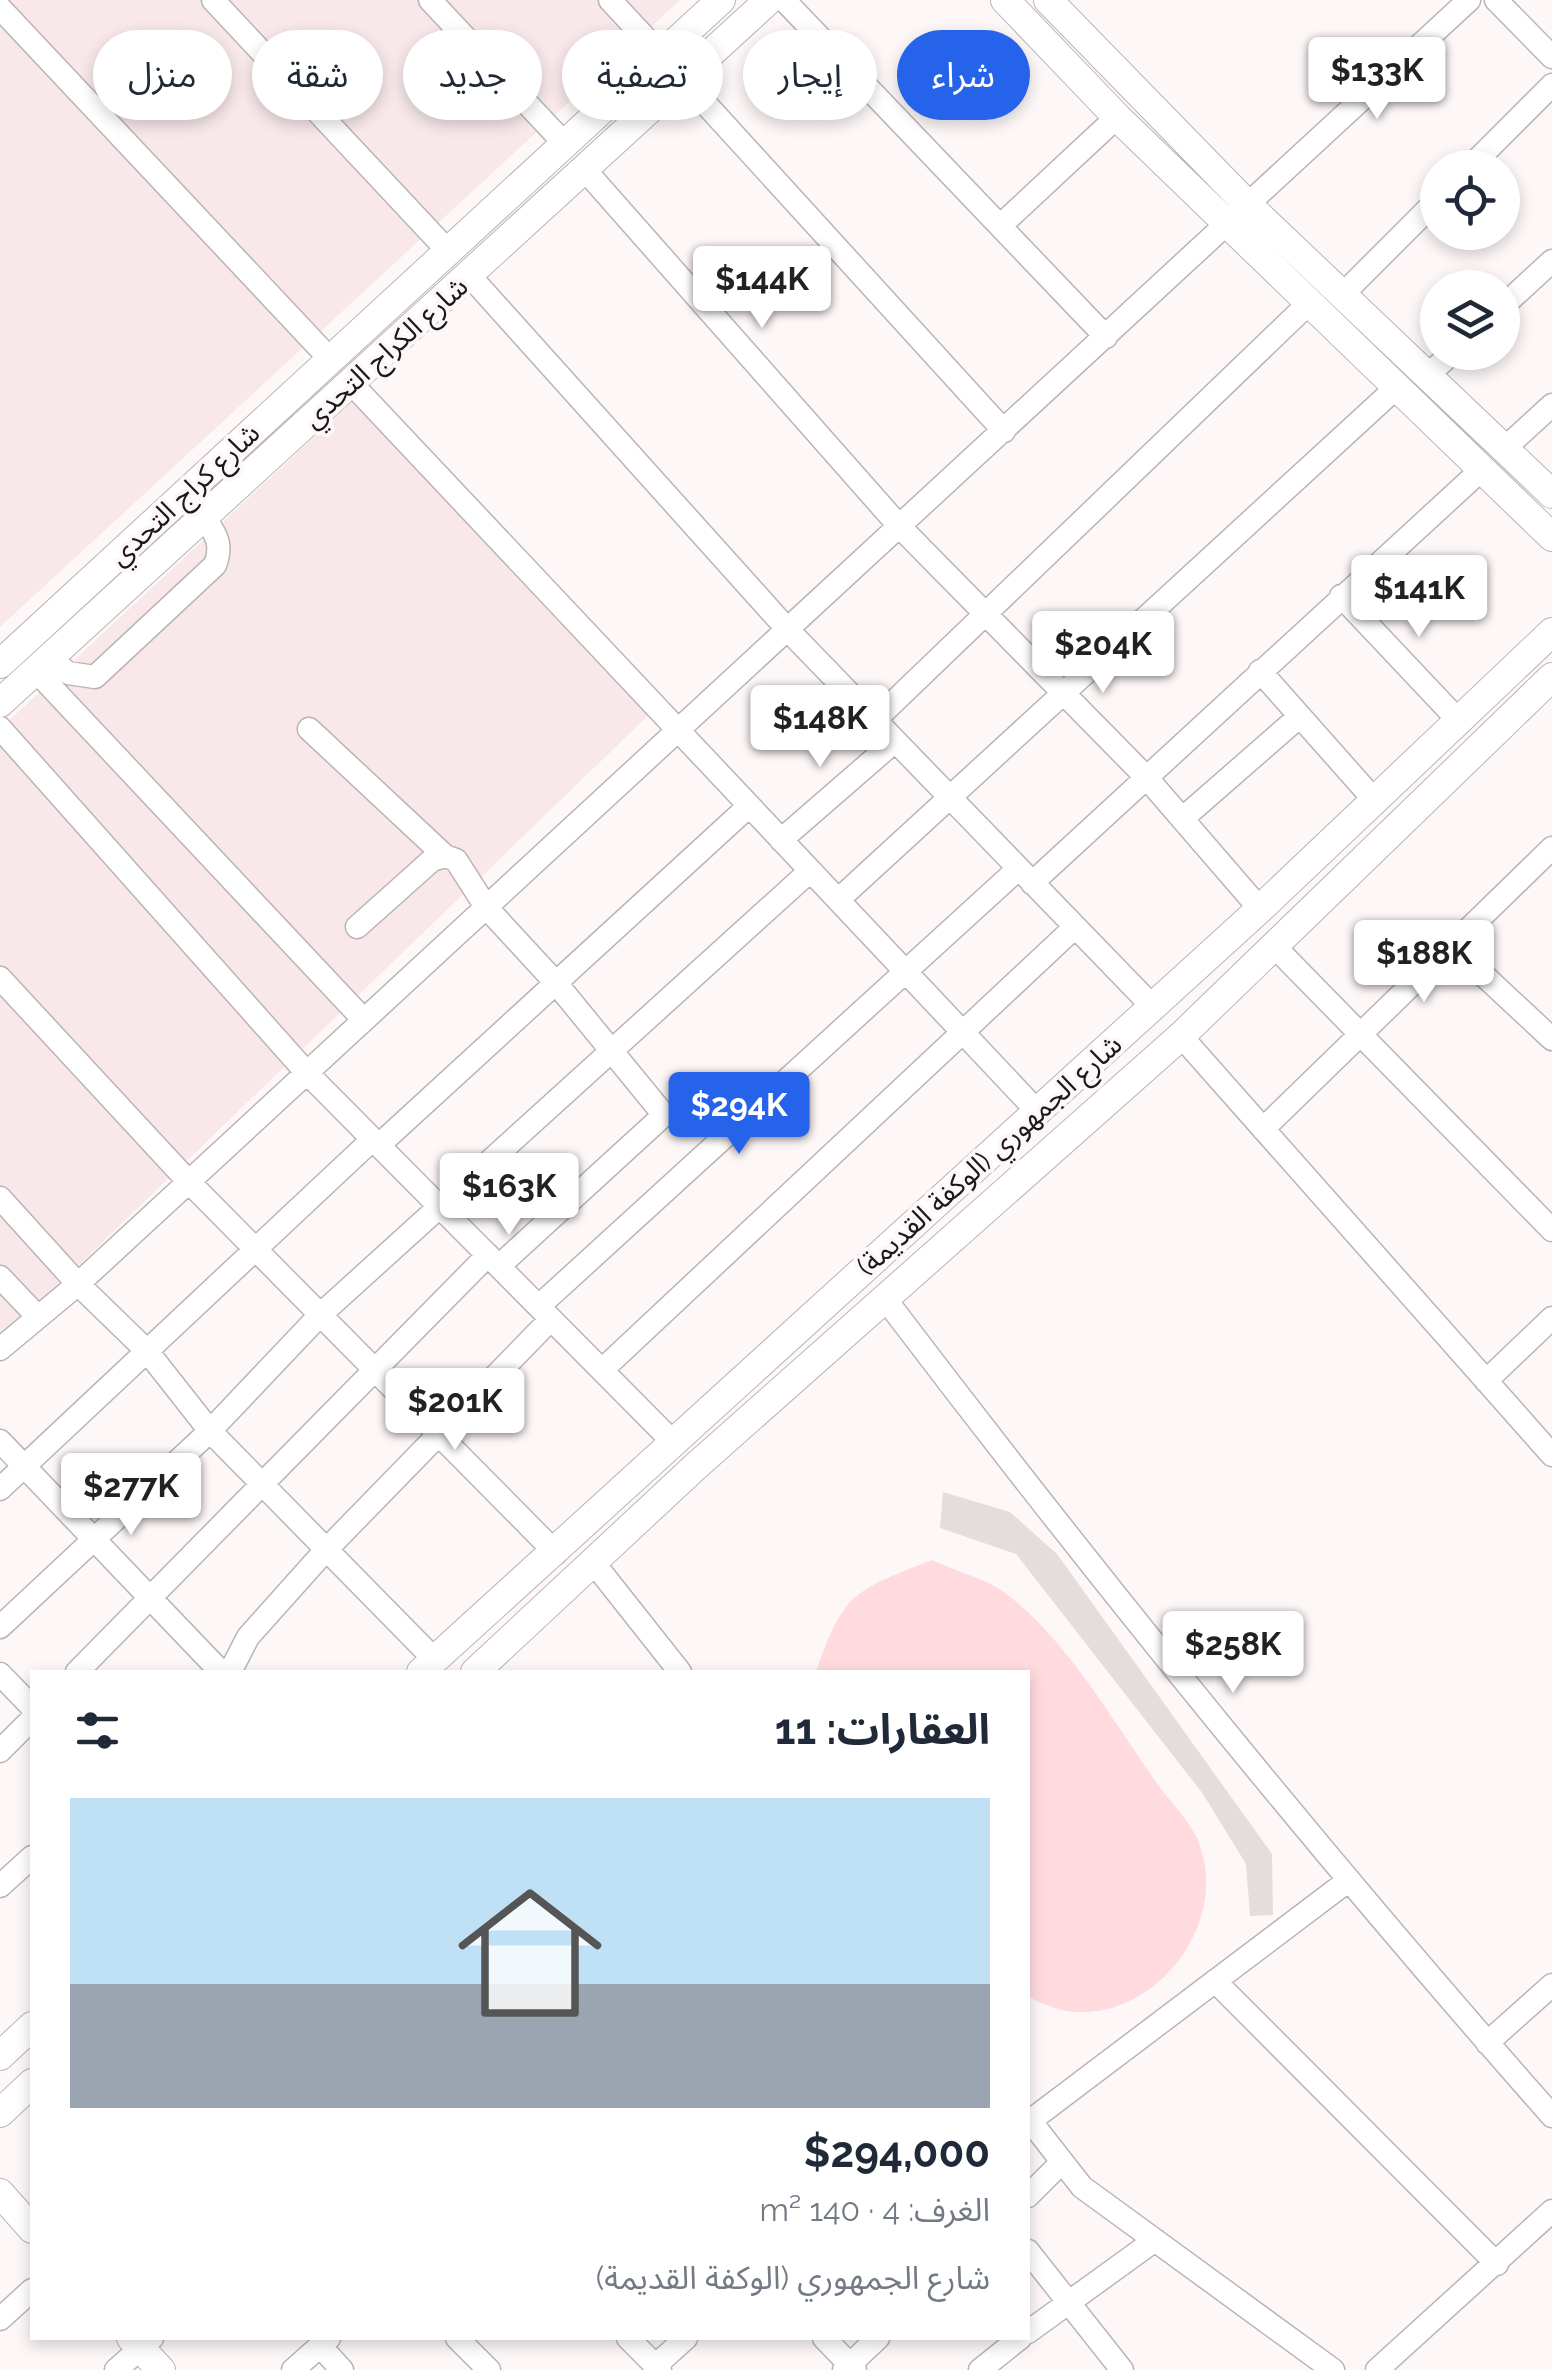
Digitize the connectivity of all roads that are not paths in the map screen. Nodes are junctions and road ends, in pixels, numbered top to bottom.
1 (213, 0) edge
2 (430, 0) edge
3 (610, 0) edge
4 (721, 0) edge
5 (769, 0) edge
6 (784, 0) edge
7 (1005, 0) edge
8 (1048, 0) edge
9 (1469, 0) edge
10 (1496, 0) edge
11 (5, 9) edge
12 (638, 30) edge
13 (688, 30) edge
14 (723, 42) edge
15 (1552, 57) edge
16 (1552, 85) edge
17 (1117, 117) junction
18 (589, 120) edge
19 (639, 120) edge
20 (720, 120) edge
21 (564, 143) junction
22 (1487, 150) edge
23 (586, 170) junction
24 (1249, 206) junction
25 (1420, 217) edge
26 (1000, 226) junction
27 (1228, 226) junction
28 (448, 251) junction
29 (1552, 261) edge
30 (469, 275) junction
31 (1520, 290) edge
32 (1342, 295) junction
33 (1308, 304) junction
34 (1106, 338) junction
35 (330, 359) junction
36 (1434, 370) edge
37 (1427, 376) junction
38 (351, 382) junction
39 (1397, 388) junction
40 (1552, 405) edge
41 (1004, 430) junction
42 (1504, 449) junction
43 (1480, 471) junction
44 (1552, 494) edge
45 (205, 518) junction
46 (900, 527) junction
47 (1552, 537) edge
48 (1342, 596) junction
49 (986, 614) junction
50 (788, 630) junction
51 (1552, 632) edge
52 (0, 664) edge
53 (43, 664) junction
54 (1260, 670) junction
55 (1552, 677) edge
56 (1066, 696) junction
57 (0, 703) edge
58 (1300, 716) junction
59 (875, 720) junction
60 (1458, 720) junction
61 (0, 728) edge
62 (310, 729) dead end
63 (678, 731) junction
64 (895, 740) junction
65 (1146, 777) junction
66 (950, 797) junction
67 (1376, 802) junction
68 (749, 806) junction
69 (1182, 819) junction
70 (781, 840) junction
71 (1552, 848) edge
72 (445, 856) junction
73 (810, 871) junction
74 (1025, 876) junction
75 (838, 900) junction
76 (486, 907) junction
77 (1260, 909) junction
78 (357, 927) dead end
79 (1075, 927) junction
80 (1450, 943) junction
81 (1274, 946) junction
82 (904, 970) junction
83 (0, 978) edge
84 (556, 982) junction
85 (1153, 1007) junction
86 (363, 1019) junction
87 (962, 1031) junction
88 (1358, 1034) junction
89 (1181, 1036) junction
90 (1552, 1039) edge
91 (612, 1050) junction
92 (1104, 1051) junction
93 (306, 1072) junction
94 (1131, 1080) junction
95 (1036, 1110) junction
96 (1263, 1129) junction
97 (376, 1142) junction
98 (188, 1181) junction
99 (0, 1198) edge
100 (440, 1206) junction
101 (1552, 1230) edge
102 (886, 1247) junction
103 (256, 1250) junction
104 (493, 1260) junction
105 (0, 1276) edge
106 (912, 1276) junction
107 (78, 1284) junction
108 (886, 1300) junction
109 (545, 1312) junction
110 (37, 1316) junction
111 (320, 1316) junction
112 (1552, 1318) edge
113 (0, 1349) edge
114 (147, 1351) junction
115 (374, 1370) junction
116 (602, 1370) junction
117 (1486, 1381) junction
118 (210, 1431) junction
119 (437, 1434) junction
120 (0, 1442) edge
121 (673, 1442) junction
122 (1552, 1455) edge
123 (24, 1466) junction
124 (260, 1484) junction
125 (0, 1489) edge
126 (94, 1538) junction
127 (324, 1552) junction
128 (556, 1553) junction
129 (594, 1562) junction
130 (150, 1595) junction
131 (0, 1626) edge
132 (428, 1666) edge
133 (79, 1670) edge
134 (219, 1670) edge
135 (231, 1670) edge
136 (477, 1670) edge
137 (678, 1670) edge
138 (0, 1674) edge
139 (30, 1705) edge
140 (30, 1720) edge
141 (0, 1751) edge
142 (30, 1859) edge
143 (1348, 1880) junction
144 (0, 1886) edge
145 (1215, 1981) junction
146 (1552, 1985) edge
147 (1487, 2042) junction
148 (30, 2085) edge
149 (0, 2113) edge
150 (1552, 2116) edge
151 (1030, 2118) edge
152 (1030, 2120) edge
153 (1062, 2162) junction
154 (0, 2193) edge
155 (1030, 2194) edge
156 (1552, 2211) edge
157 (30, 2227) edge
158 (1155, 2240) junction
159 (1030, 2255) edge
160 (1497, 2264) junction
161 (30, 2292) edge
162 (1066, 2300) junction
163 (0, 2319) edge
164 (1030, 2330) edge
165 (459, 2340) edge
166 (630, 2340) edge
167 (684, 2340) edge
168 (826, 2340) edge
169 (876, 2340) edge
170 (1018, 2340) edge
171 (141, 2341) edge
172 (324, 2342) edge
173 (1114, 2367) edge
174 (658, 2368) edge
175 (849, 2368) edge
176 (116, 2370) edge
177 (161, 2370) edge
178 (294, 2370) edge
179 (342, 2370) edge
180 (489, 2370) edge
181 (980, 2370) edge
182 (1333, 2370) edge
183 (1377, 2370) edge

1 - 28 street
2 - 21 street
3 - 12 street
4 - 13 main road, شارع كراج التحدي
5 - 14 main road, شارع الكراج التحدي
6 - 26 street
7 - 17 main road
8 - 24 main road
9 - 24 street
10 - 15 street
11 - 35 street
16 - 22 street
17 - 26 street
17 - 27 main road
18 - 21 main road, شارع كراج التحدي
19 - 23 main road, شارع الكراج التحدي
20 - 41 street
21 - 28 main road, شارع كراج التحدي
23 - 30 main road, شارع الكراج التحدي
23 - 46 street
24 - 27 street
24 - 32 main road
25 - 32 street
26 - 34 street
27 - 33 main road
27 - 34 street
28 - 35 main road, شارع كراج التحدي
29 - 31 street
30 - 38 main road, شارع الكراج التحدي
30 - 50 street
32 - 37 main road
33 - 39 main road
33 - 49 street
34 - 41 street
35 - 52 main road, شارع كراج التحدي
36 - 37 street
37 - 42 main road
38 - 45 main road, شارع الكراج التحدي
38 - 63 street
39 - 43 main road
39 - 56 street
40 - 42 street
41 - 46 street
42 - 44 main road
43 - 47 main road
43 - 48 street
45 - 53 main road, شارع الكراج التحدي
45 - 53 street
46 - 49 street
46 - 50 street
48 - 54 street
48 - 60 street
49 - 56 street
49 - 59 street
50 - 59 street
50 - 63 street
51 - 60 main road, شارع الجمهوري (الوكفة القديمة)
53 - 57 main road, شارع الكراج التحدي
53 - 86 street
54 - 58 street
54 - 65 street
55 - 81 main road, شارع الجمهوري (الوكفة القديمة)
56 - 65 street
56 - 66 street
58 - 67 street
58 - 69 street
59 - 64 street
60 - 67 main road, شارع الجمهوري (الوكفة القديمة)
61 - 93 street
62 - 72 street
63 - 68 street
63 - 76 street
64 - 66 street
64 - 70 street
65 - 69 street
65 - 74 street
66 - 74 street
66 - 75 street
67 - 77 main road, شارع الجمهوري (الوكفة القديمة)
68 - 70 street
68 - 84 street
69 - 77 street
70 - 73 street
71 - 80 street
72 - 76 street
72 - 78 street
73 - 75 street
73 - 91 street
74 - 79 street
74 - 82 street
75 - 82 street
76 - 84 street
76 - 86 street
77 - 85 main road, شارع الجمهوري (الوكفة القديمة)
79 - 85 street
79 - 87 street
80 - 88 street
80 - 90 street
81 - 88 street
81 - 89 main road, شارع الجمهوري (الوكفة القديمة)
82 - 87 street
82 - 109 street
83 - 98 street
84 - 91 street
84 - 97 street
85 - 92 main road, شارع الجمهوري (الوكفة القديمة)
86 - 93 street
87 - 95 street
87 - 116 street
88 - 96 street
88 - 101 street
89 - 94 main road, شارع الجمهوري (الوكفة القديمة)
89 - 96 street
91 - 100 street
91 - 104 street
92 - 94 main road
92 - 95 main road, شارع الجمهوري (الوكفة القديمة)
93 - 97 street
93 - 98 street
94 - 106 main road, شارع الجمهوري (الوكفة القديمة)
95 - 102 main road, شارع الجمهوري (الوكفة القديمة)
96 - 117 street
97 - 100 street
97 - 103 street
98 - 103 street
98 - 107 street
99 - 107 street
100 - 104 street
100 - 111 street
102 - 106 main road
102 - 121 main road, شارع الجمهوري (الوكفة القديمة)
103 - 111 street
103 - 114 street
104 - 109 street
104 - 115 street
105 - 110 street
106 - 108 main road, شارع الجمهوري (الوكفة القديمة)
107 - 110 street
107 - 114 street
108 - 129 main road, شارع الجمهوري (الوكفة القديمة)
108 - 143 street
109 - 116 street
109 - 119 street
110 - 113 street
111 - 115 street
111 - 118 street
112 - 117 street
114 - 118 street
114 - 123 street
115 - 119 street
115 - 124 street
116 - 121 street
117 - 122 street
118 - 124 street
118 - 126 street
119 - 127 street
119 - 128 street
120 - 123 street
121 - 128 main road, شارع الجمهوري (الوكفة القديمة)
123 - 125 street
123 - 126 street
124 - 127 street
124 - 130 street
126 - 130 street
126 - 131 street
127 - 132 street
127 - 135 street
128 - 132 main road, شارع الجمهوري (الوكفة القديمة)
129 - 136 main road, شارع الجمهوري (الوكفة القديمة)
129 - 137 street
130 - 133 street
130 - 134 street
138 - 139 street
140 - 141 street
142 - 144 street
143 - 145 street
143 - 147 street
145 - 151 street
145 - 160 street
146 - 147 street
147 - 150 street
148 - 149 main road
152 - 153 street
153 - 155 street
153 - 158 street
154 - 157 main road
156 - 160 street
158 - 162 street
158 - 182 street
159 - 162 street
160 - 183 street
161 - 163 street
162 - 164 street
162 - 173 street
165 - 180 street
166 - 174 street
167 - 174 street
168 - 175 street
169 - 175 street
170 - 181 street
171 - 176 street
171 - 177 main road
172 - 178 street
172 - 179 street

